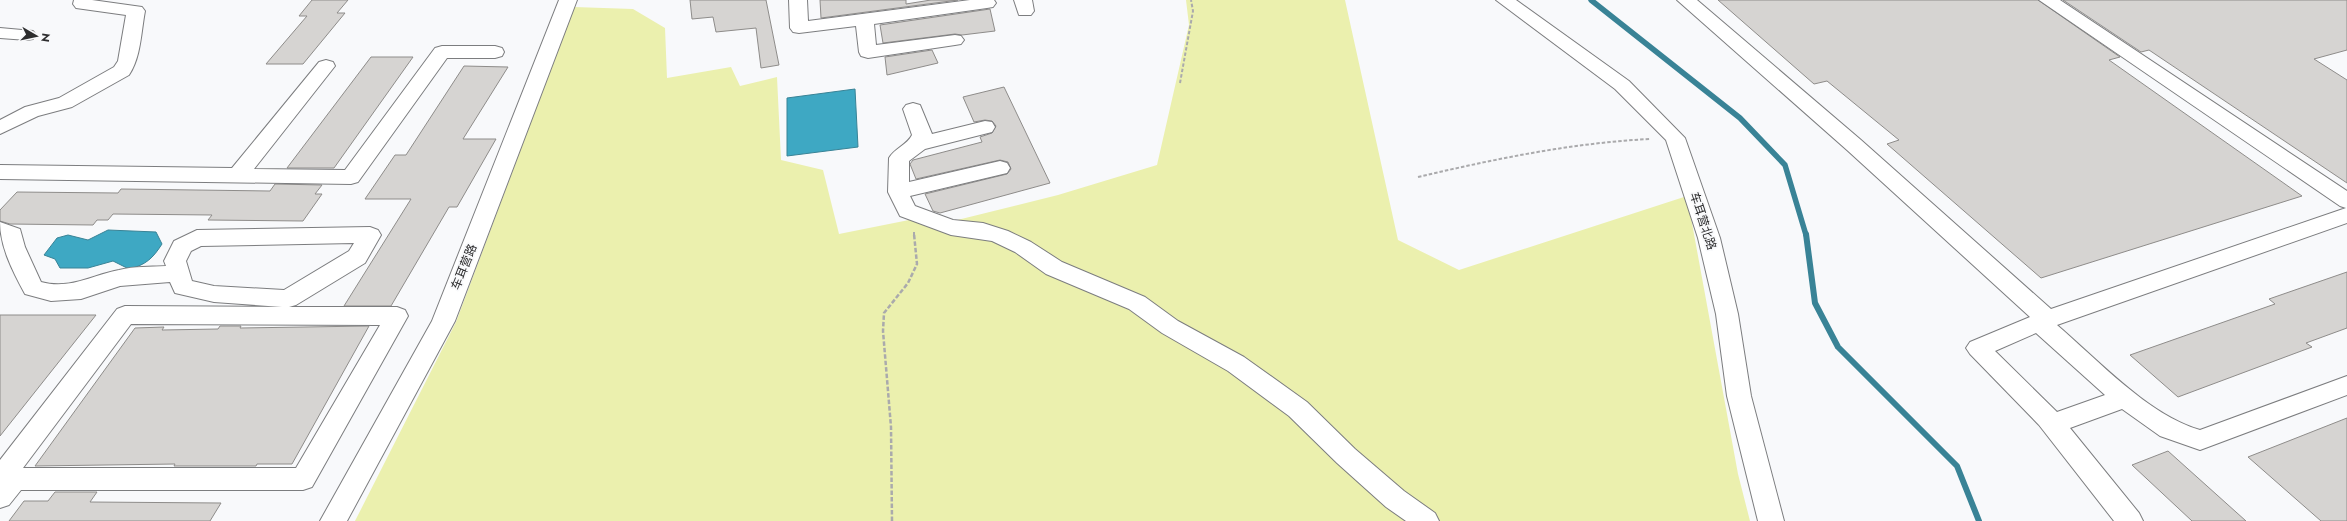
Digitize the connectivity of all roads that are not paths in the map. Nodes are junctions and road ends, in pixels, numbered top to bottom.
1 (83, 0) edge
2 (568, 0) edge
3 (798, 0) edge
4 (1505, 0) edge
5 (1686, 0) edge
6 (2048, 0) edge
7 (987, 3) dead end
8 (864, 20) junction
9 (0, 33) edge
10 (27, 34) dead end
11 (955, 40) dead end
12 (496, 52) dead end
13 (326, 66) dead end
14 (913, 109) dead end
15 (985, 127) dead end
16 (0, 128) edge
17 (918, 144) junction
18 (1000, 168) dead end
19 (0, 172) edge
20 (238, 175) junction
21 (902, 201) junction
22 (2347, 201) edge
23 (2347, 215) edge
24 (0, 230) edge
25 (179, 274) junction
26 (2040, 322) junction
27 (2347, 385) edge
28 (2124, 398) junction
29 (2052, 424) junction
30 (4, 483) edge
31 (333, 521) edge
32 (1426, 521) edge
33 (1770, 521) edge
34 (2130, 521) edge

1 - 16 street
2 - 31 street, 车耳营路
3 - 8 street
4 - 33 street, 车耳营北路
5 - 26 street
6 - 22 street
7 - 8 street
8 - 11 street
9 - 10 street
12 - 20 street
13 - 20 street
14 - 17 street
15 - 17 street
17 - 21 street
18 - 21 street
19 - 20 street
21 - 32 street
23 - 26 street
24 - 25 street
25 - 25 street
26 - 28 street
26 - 29 street
27 - 28 street
28 - 29 street
29 - 34 street
30 - 30 street

